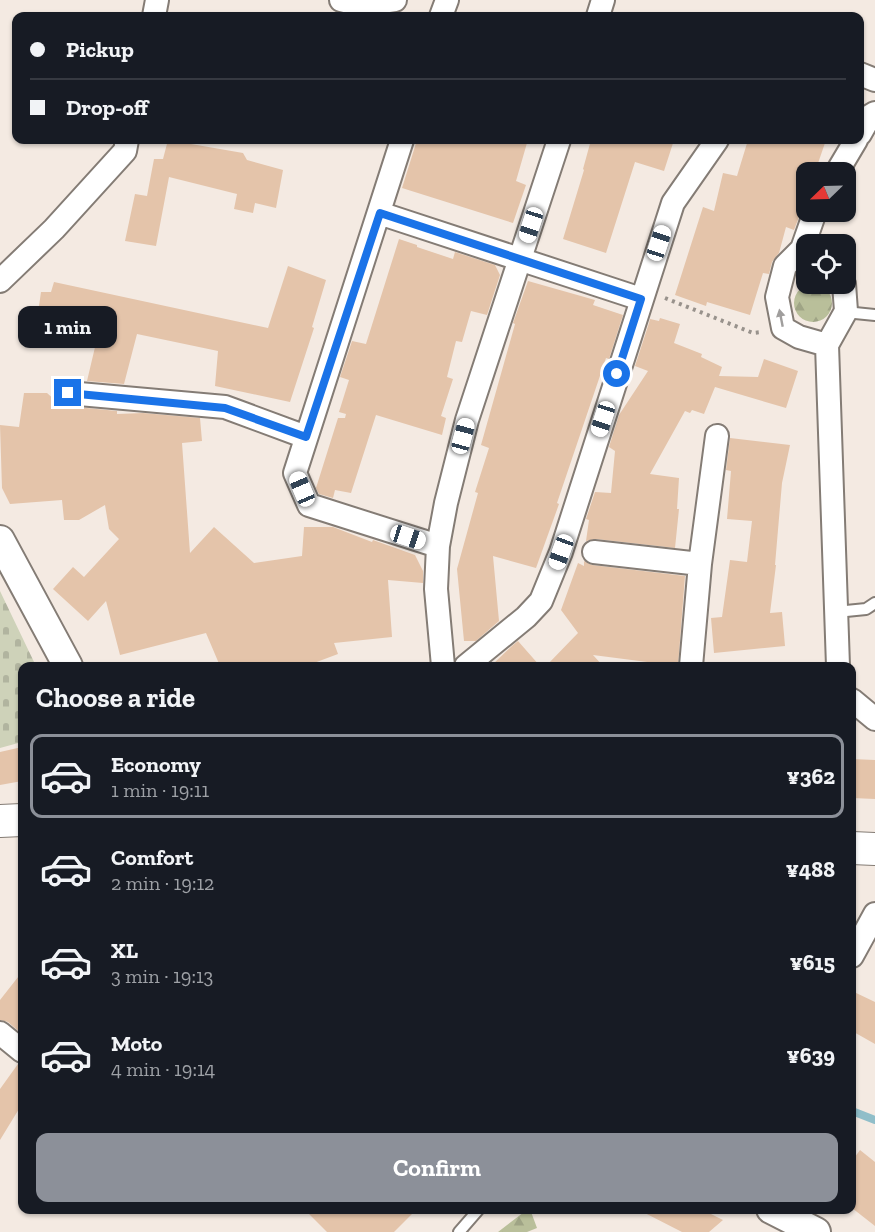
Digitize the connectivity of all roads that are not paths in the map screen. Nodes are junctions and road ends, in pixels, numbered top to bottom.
1 (341, 0) edge
2 (395, 0) edge
3 (875, 113) edge
4 (864, 127) edge
5 (126, 144) edge
6 (401, 144) edge
7 (558, 144) edge
8 (714, 144) edge
9 (854, 144) edge
10 (843, 162) edge
11 (380, 213) junction
12 (796, 257) edge
13 (521, 259) junction
14 (0, 281) edge
15 (844, 294) edge
16 (643, 295) junction
17 (845, 312) junction
18 (875, 315) edge
19 (827, 345) junction
20 (68, 393) dead end
21 (717, 436) dead end
22 (306, 437) junction
23 (0, 540) edge
24 (438, 546) junction
25 (594, 552) dead end
26 (700, 564) junction
27 (875, 603) edge
28 (836, 612) junction
29 (66, 662) edge
30 (444, 662) edge
31 (471, 662) edge
32 (691, 662) edge
33 (838, 662) edge
34 (856, 703) edge
35 (875, 719) edge
36 (18, 820) edge
37 (0, 821) edge
38 (856, 848) edge
39 (875, 849) edge
40 (875, 914) edge
41 (856, 949) edge
42 (0, 1033) edge
43 (18, 1048) edge
44 (475, 1214) edge
45 (781, 1214) edge
46 (459, 1232) edge
47 (816, 1232) edge

1 - 2 street
3 - 4 street
5 - 14 street
6 - 11 street
7 - 13 street
8 - 16 street
9 - 10 street
11 - 13 street
11 - 22 street
19 -> 12 street
13 - 16 street
13 - 24 street
15 - 17 street
16 - 31 street
17 - 18 lane
17 - 19 street
19 - 28 street
20 - 22 street
21 - 26 street
22 - 24 street
23 - 29 street
24 - 30 street
25 - 26 street
26 - 32 street
27 - 28 lane
28 - 33 street
34 - 35 street
36 - 37 main road
38 - 39 main road
40 - 41 street
42 - 43 street
44 - 46 lane
45 - 47 street

